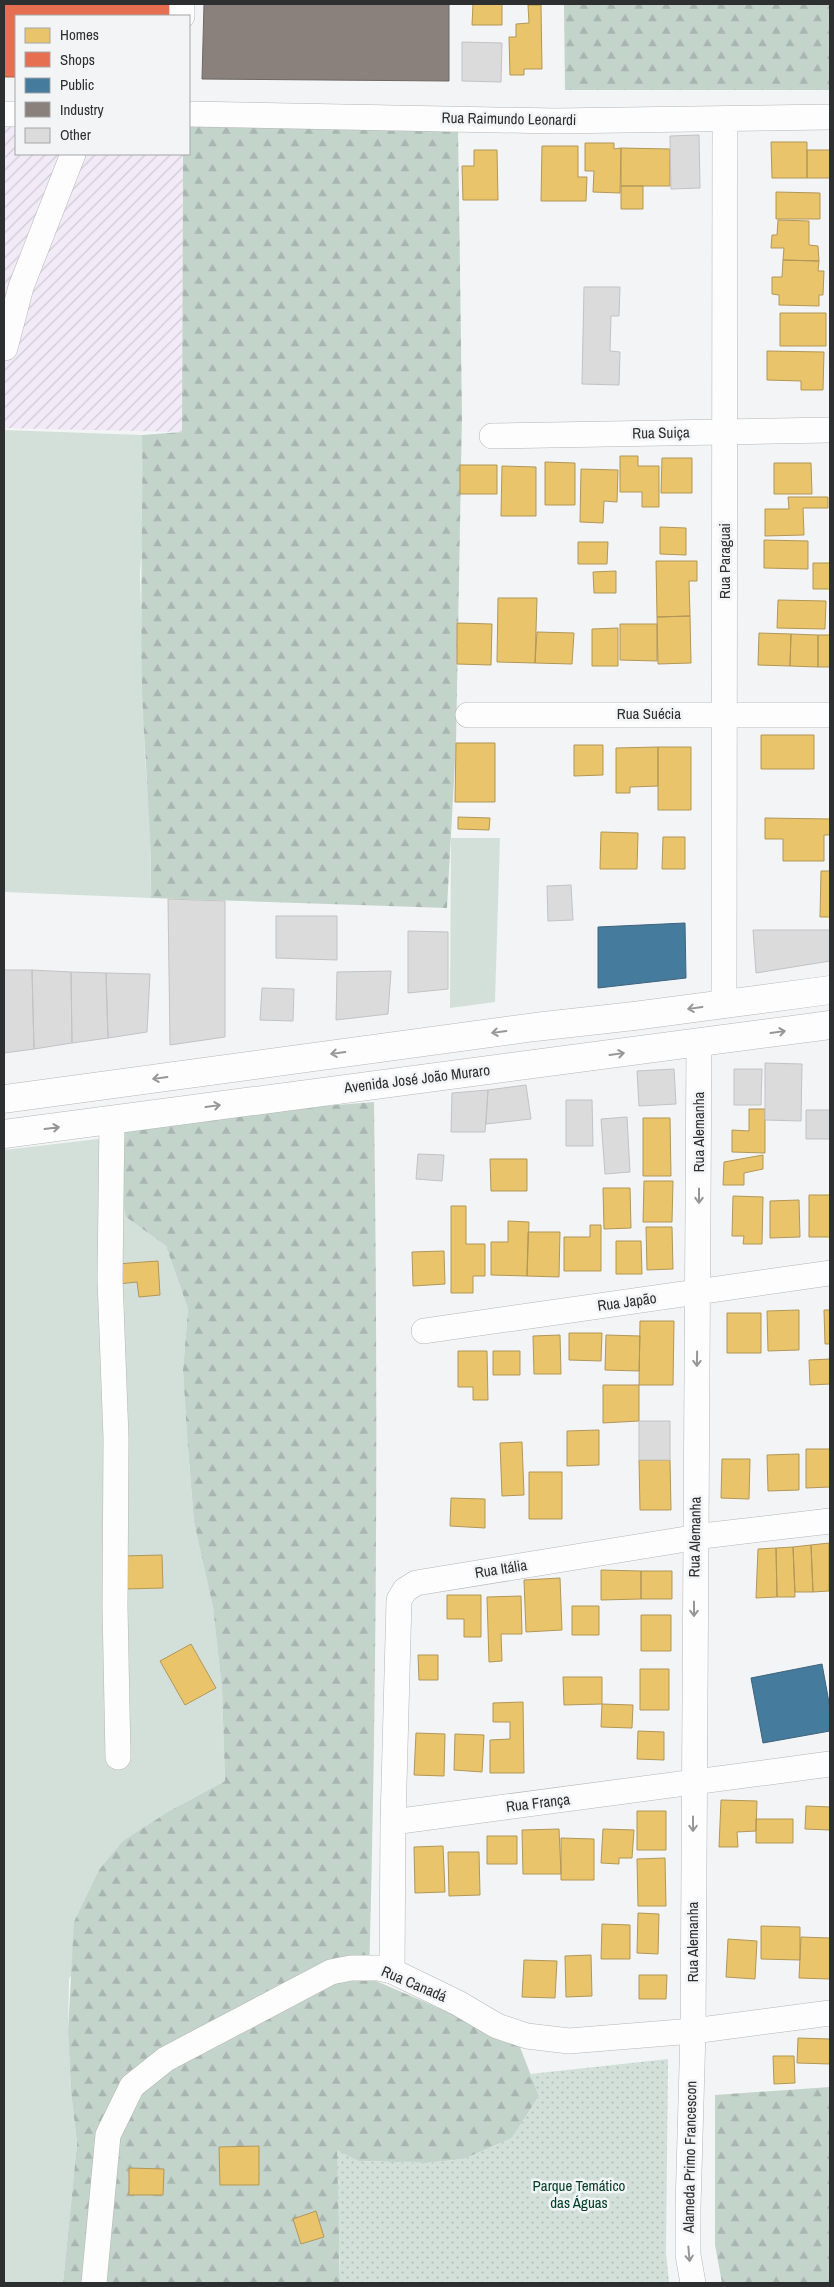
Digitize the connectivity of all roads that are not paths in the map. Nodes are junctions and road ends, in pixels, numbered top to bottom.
1 (190, 114) edge
2 (830, 117) edge
3 (725, 119) junction
4 (73, 155) edge
5 (5, 348) dead end
6 (830, 430) edge
7 (724, 432) junction
8 (492, 436) dead end
9 (725, 714) junction
10 (468, 715) dead end
11 (830, 715) edge
12 (830, 990) edge
13 (724, 1004) junction
14 (634, 1016) junction
15 (830, 1025) edge
16 (535, 1027) junction
17 (699, 1042) junction
18 (578, 1060) junction
19 (453, 1073) junction
20 (4, 1099) edge
21 (112, 1120) junction
22 (4, 1134) edge
23 (830, 1274) edge
24 (698, 1291) junction
25 (424, 1331) dead end
26 (830, 1520) edge
27 (695, 1537) junction
28 (118, 1756) dead end
29 (830, 1764) edge
30 (693, 1782) junction
31 (393, 1822) junction
32 (392, 1971) junction
33 (830, 2013) edge
34 (693, 2031) junction
35 (94, 2283) edge
36 (693, 2283) edge

1 - 3 street, Rua Raimundo Leonardi
2 - 3 street, Rua Raimundo Leonardi
3 - 7 street, Rua Paraguai
4 - 5 street
6 - 7 street, Rua Suiça
7 - 8 street, Rua Suiça
7 - 9 street, Rua Paraguai
9 - 10 street, Rua Suécia
9 - 11 street, Rua Suécia
9 - 13 street, Rua Paraguai
12 - 13 main road
13 -> 14 main road
14 - 16 main road
14 - 18 main road
17 -> 15 main road, Avenida José João Muraro
16 - 19 main road
16 -> 20 main road
18 -> 17 main road, Avenida José João Muraro
17 -> 24 street, Rua Alemanha
18 - 19 main road, Avenida José João Muraro
21 -> 19 main road, Avenida José João Muraro
22 -> 21 main road, Avenida José João Muraro
21 - 28 street
23 - 24 street, Rua Japão
24 - 25 street, Rua Japão
24 -> 27 street, Rua Alemanha
26 - 27 street, Rua Itália
27 -> 30 street, Rua Alemanha
27 - 31 street, Rua Itália
29 - 30 street, Rua França
30 - 31 street, Rua França
30 -> 34 street, Rua Alemanha
31 - 32 street
32 - 34 street, Rua Canadá
32 - 35 street, Rua Canadá
33 - 34 street, Rua Canadá
34 -> 36 street, Alameda Primo Francescon

